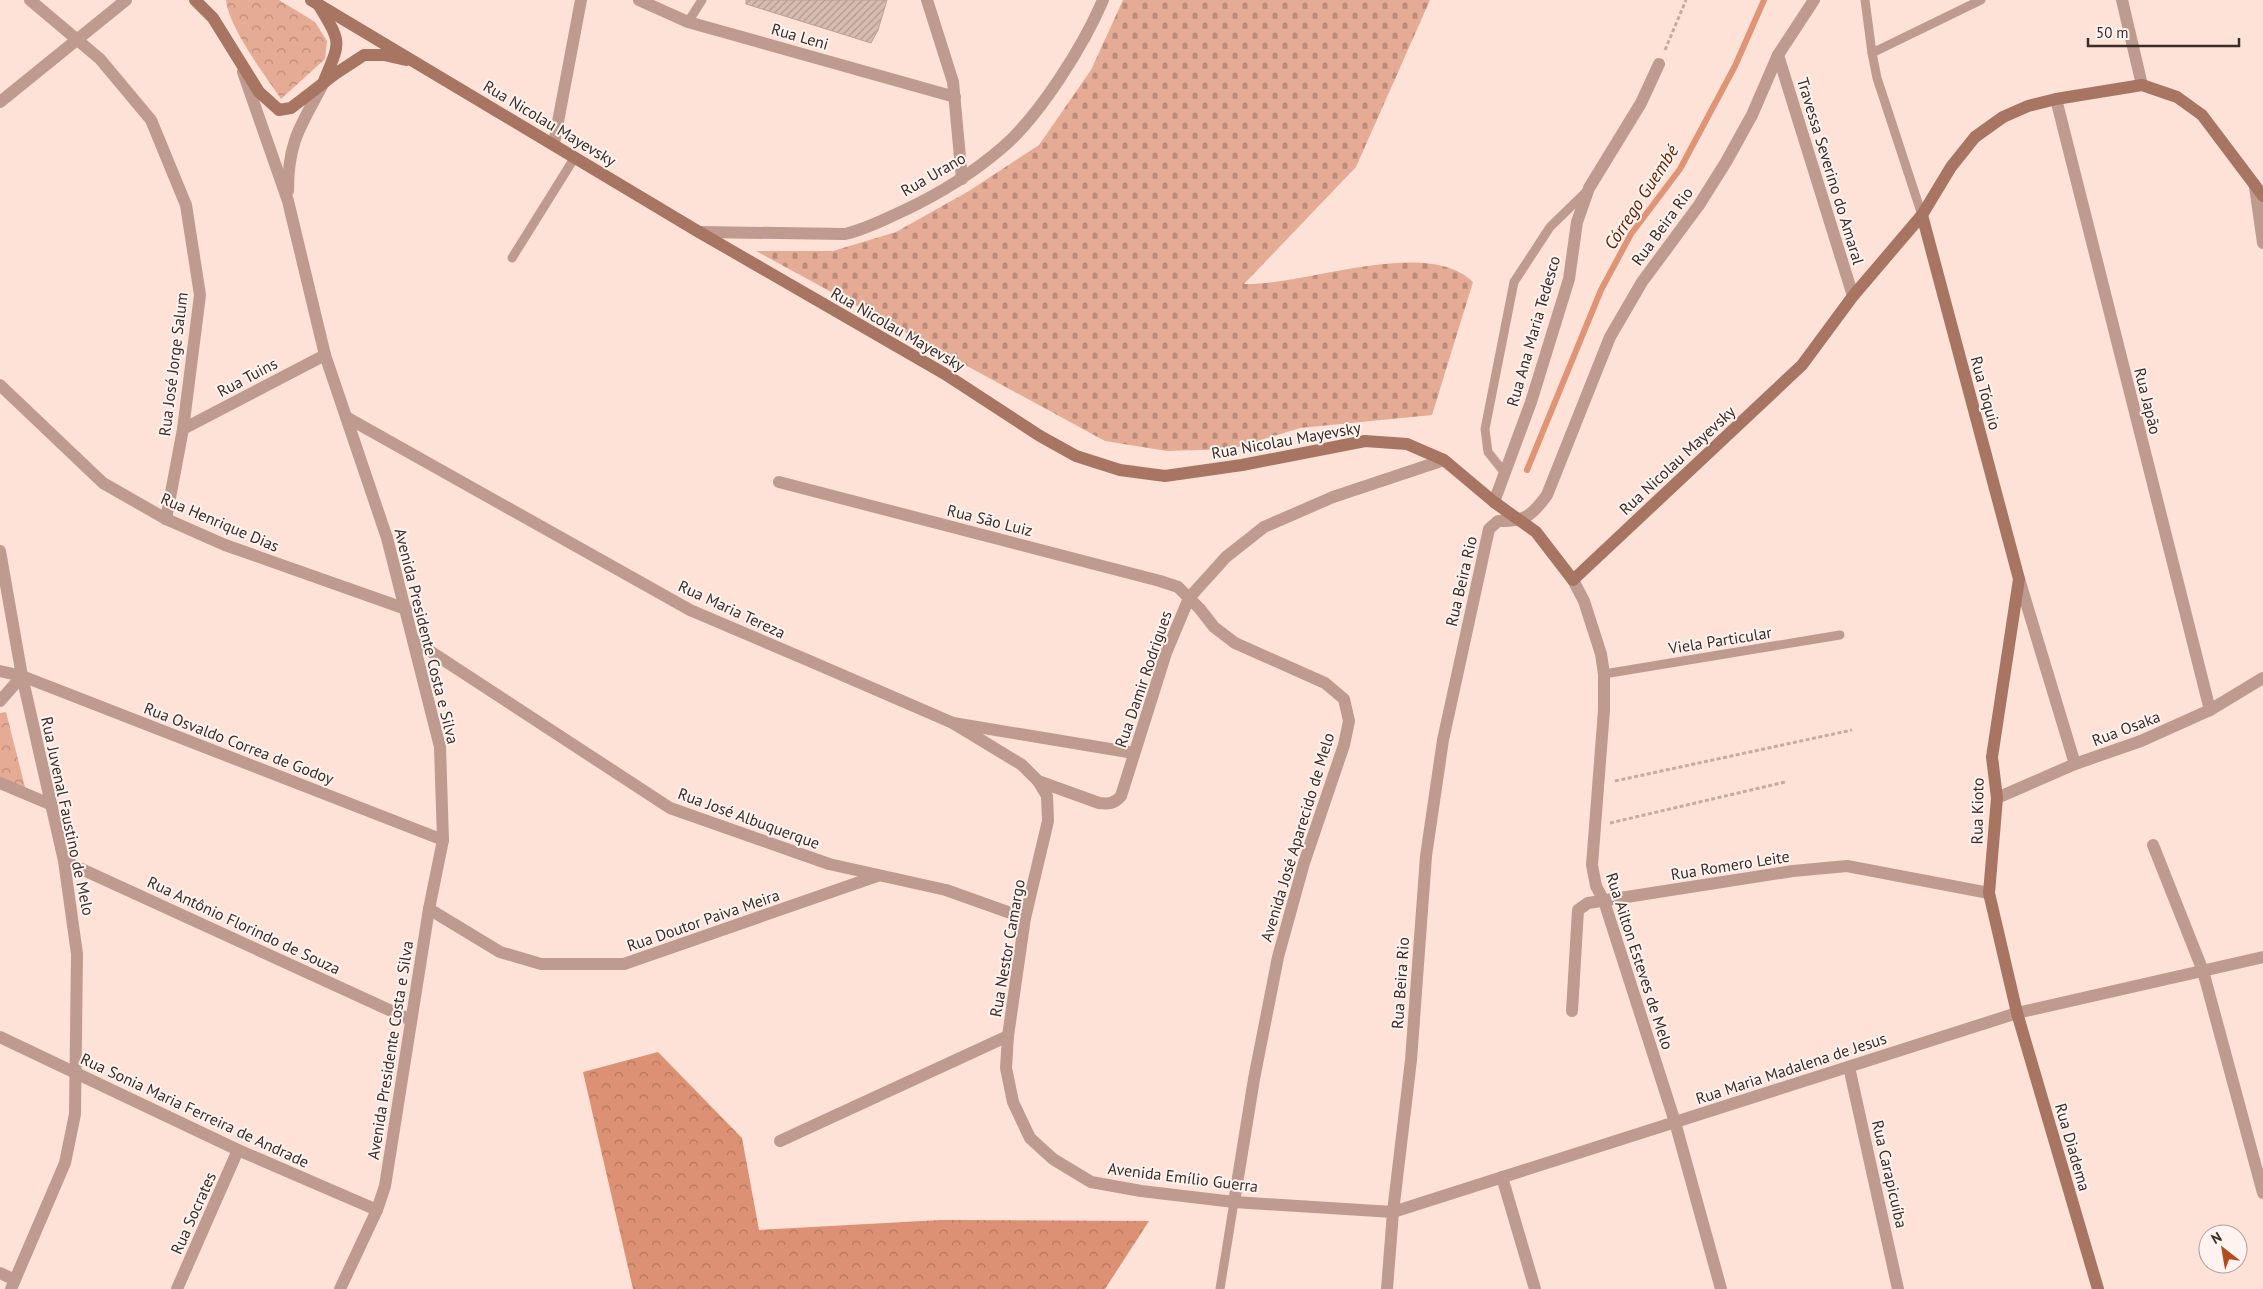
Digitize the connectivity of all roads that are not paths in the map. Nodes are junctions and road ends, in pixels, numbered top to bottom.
1 (30, 0) edge
2 (126, 0) edge
3 (195, 0) edge
4 (211, 0) edge
5 (581, 0) edge
6 (639, 0) edge
7 (702, 0) edge
8 (927, 0) edge
9 (1103, 0) edge
10 (1814, 0) edge
11 (1865, 0) edge
12 (1981, 0) edge
13 (2122, 0) edge
14 (314, 2) edge
15 (212, 18) junction
16 (688, 22) junction
17 (77, 39) junction
18 (1872, 53) junction
19 (1778, 55) junction
20 (416, 62) junction
21 (1659, 64) road end
22 (241, 66) junction
23 (2142, 85) junction
24 (322, 86) junction
25 (955, 97) junction
26 (2056, 99) junction
27 (0, 102) edge
28 (554, 143) junction
29 (575, 157) junction
30 (962, 179) junction
31 (1589, 188) junction
32 (2259, 191) edge
33 (288, 201) junction
34 (1922, 214) junction
35 (699, 232) junction
36 (2263, 243) edge
37 (512, 258) dead end
38 (1853, 296) junction
39 (325, 355) junction
40 (0, 385) edge
41 (346, 417) junction
42 (183, 429) junction
43 (1444, 460) junction
44 (1504, 472) junction
45 (779, 482) dead end
46 (1494, 502) junction
47 (166, 519) junction
48 (1521, 521) junction
49 (0, 551) edge
50 (2019, 579) junction
51 (1572, 580) junction
52 (1189, 598) junction
53 (406, 609) junction
54 (1840, 635) dead end
55 (413, 640) junction
56 (0, 671) edge
57 (1604, 674) junction
58 (22, 676) junction
59 (2263, 678) edge
60 (0, 701) edge
61 (2210, 710) junction
62 (953, 722) junction
63 (1134, 753) junction
64 (2075, 764) junction
65 (1038, 781) junction
66 (0, 783) edge
67 (1997, 798) junction
68 (52, 805) junction
69 (443, 840) junction
70 (2153, 844) dead end
71 (64, 861) junction
72 (877, 876) junction
73 (1989, 893) junction
74 (1604, 902) junction
75 (429, 909) junction
76 (1025, 918) junction
77 (2263, 957) edge
78 (2203, 971) junction
79 (1572, 1011) dead end
80 (2017, 1013) junction
81 (411, 1020) junction
82 (1008, 1036) junction
83 (0, 1037) edge
84 (1849, 1067) junction
85 (77, 1074) junction
86 (1675, 1122) junction
87 (780, 1141) dead end
88 (238, 1150) junction
89 (2257, 1153) edge
90 (1502, 1177) junction
91 (2263, 1193) edge
92 (1234, 1202) junction
93 (377, 1210) junction
94 (1393, 1212) junction
95 (0, 1273) edge
96 (13, 1285) edge
97 (176, 1289) edge
98 (340, 1289) edge
99 (1220, 1289) edge
100 (1387, 1289) edge
101 (1535, 1289) edge
102 (1721, 1289) edge
103 (1898, 1289) edge
104 (2098, 1289) edge

1 - 17 street, Rua José Jorge Salum
2 - 17 street
3 - 15 street, Avenida Presidente Costa e Silva
4 - 15 street
5 - 28 street
6 - 16 street, Rua Leni
7 - 16 lane
8 - 25 street
9 - 30 street, Rua Urano
10 - 19 street, Rua Beira Rio
11 - 18 lane
12 - 18 lane
13 - 23 street
14 - 20 street, Rua Nicolau Mayevsky
14 - 24 street
15 - 22 street, Avenida Presidente Costa e Silva
16 - 25 street, Rua Leni
17 - 27 street
17 - 42 street, Rua José Jorge Salum
18 - 34 lane
19 - 38 street, Travessa Severino do Amaral
19 - 48 street, Rua Beira Rio
20 - 24 street, Rua Nicolau Mayevsky
20 - 28 street, Rua Nicolau Mayevsky
21 - 31 street, Rua Ana Maria Tedesco
22 - 24 street, Avenida Presidente Costa e Silva
22 - 33 street, Avenida Presidente Costa e Silva
23 - 26 street, Rua Nicolau Mayevsky
23 - 32 street, Rua Nicolau Mayevsky
24 - 33 street, Avenida Presidente Costa e Silva
25 - 30 street
26 - 34 street, Rua Nicolau Mayevsky
26 - 61 street, Rua Japão
28 - 29 street, Rua Nicolau Mayevsky
29 - 35 street, Rua Nicolau Mayevsky
29 - 37 lane
30 - 35 street, Rua Urano
31 - 44 street, Rua Ana Maria Tedesco
31 - 44 lane
32 - 36 street
33 - 39 street, Avenida Presidente Costa e Silva
34 - 38 street, Rua Nicolau Mayevsky
34 - 50 street, Rua Tóquio
35 - 43 street, Rua Nicolau Mayevsky
38 - 51 street, Rua Nicolau Mayevsky
39 - 41 street, Avenida Presidente Costa e Silva
39 - 42 street, Rua Tuins
40 - 47 street, Rua Henrique Dias
41 - 53 street, Avenida Presidente Costa e Silva
41 - 62 street, Rua Maria Tereza
42 - 47 street, Rua José Jorge Salum
43 - 46 street, Rua Nicolau Mayevsky
43 - 52 street, Rua Damir Rodrigues
44 - 46 street, Rua Ana Maria Tedesco
45 - 52 street, Rua São Luiz
46 - 48 street, Rua Nicolau Mayevsky
47 - 53 street, Rua Henrique Dias
48 - 51 street, Rua Nicolau Mayevsky
48 - 94 street, Rua Beira Rio
49 - 58 street, Rua Juvenal Faustino de Melo
50 - 64 street
50 - 67 street, Rua Kioto
51 - 57 street, Rua Ailton Esteves de Melo
52 - 63 street, Rua Damir Rodrigues
52 - 92 street, Avenida José Aparecido de Melo
53 - 55 street, Avenida Presidente Costa e Silva
54 - 57 lane, Viela Particular
55 - 69 street, Avenida Presidente Costa e Silva
55 - 72 street, Rua José Albuquerque
56 - 58 street, Rua Osvaldo Correa de Godoy
57 - 74 street, Rua Ailton Esteves de Melo
58 - 60 street
58 - 68 street, Rua Juvenal Faustino de Melo
58 - 69 street, Rua Osvaldo Correa de Godoy
59 - 61 street, Rua Osaka
61 - 64 street, Rua Osaka
62 - 63 street, Rua Maria Tereza
62 - 65 street, Rua Nestor Camargo
63 - 65 street, Rua Damir Rodrigues
64 - 67 street, Rua Osaka
65 - 76 street, Rua Nestor Camargo
66 - 68 street
67 - 73 street, Rua Kioto
68 - 71 street, Rua Juvenal Faustino de Melo
69 - 75 street, Avenida Presidente Costa e Silva
70 - 78 street
71 - 81 street, Rua Antônio Florindo de Souza
71 - 85 street, Rua Juvenal Faustino de Melo
72 - 75 street, Rua Doutor Paiva Meira
72 - 76 street, Rua José Albuquerque
73 - 74 street, Rua Romero Leite
73 - 80 street, Rua Kioto
74 - 79 street, Rua Romero Leite
74 - 86 street, Rua Ailton Esteves de Melo
75 - 81 street, Avenida Presidente Costa e Silva
76 - 82 street, Rua Nestor Camargo
77 - 78 street, Rua Maria Madalena de Jesus
78 - 80 street, Rua Maria Madalena de Jesus
78 - 89 street
80 - 84 street, Rua Maria Madalena de Jesus
80 - 104 street, Rua Diadema
81 - 93 street, Avenida Presidente Costa e Silva
82 - 87 street, Rua Nestor Camargo
82 - 92 street, Avenida Emílio Guerra
83 - 85 street, Rua Sonia Maria Ferreira de Andrade
84 - 86 street, Rua Maria Madalena de Jesus
84 - 103 street, Rua Carapicuíba
85 - 88 street, Rua Sonia Maria Ferreira de Andrade
85 - 96 street, Rua Juvenal Faustino de Melo
86 - 90 street, Rua Maria Madalena de Jesus
86 - 102 street, Rua Ailton Esteves de Melo
88 - 93 street, Rua Sonia Maria Ferreira de Andrade
88 - 97 street, Rua Socrates
89 - 91 street
90 - 94 street, Rua Maria Madalena de Jesus
90 - 101 street
92 - 94 street, Avenida Emílio Guerra
92 - 99 lane, Avenida José Aparecido de Melo
93 - 98 street, Avenida Presidente Costa e Silva
94 - 100 street, Rua Beira Rio
95 - 96 street

